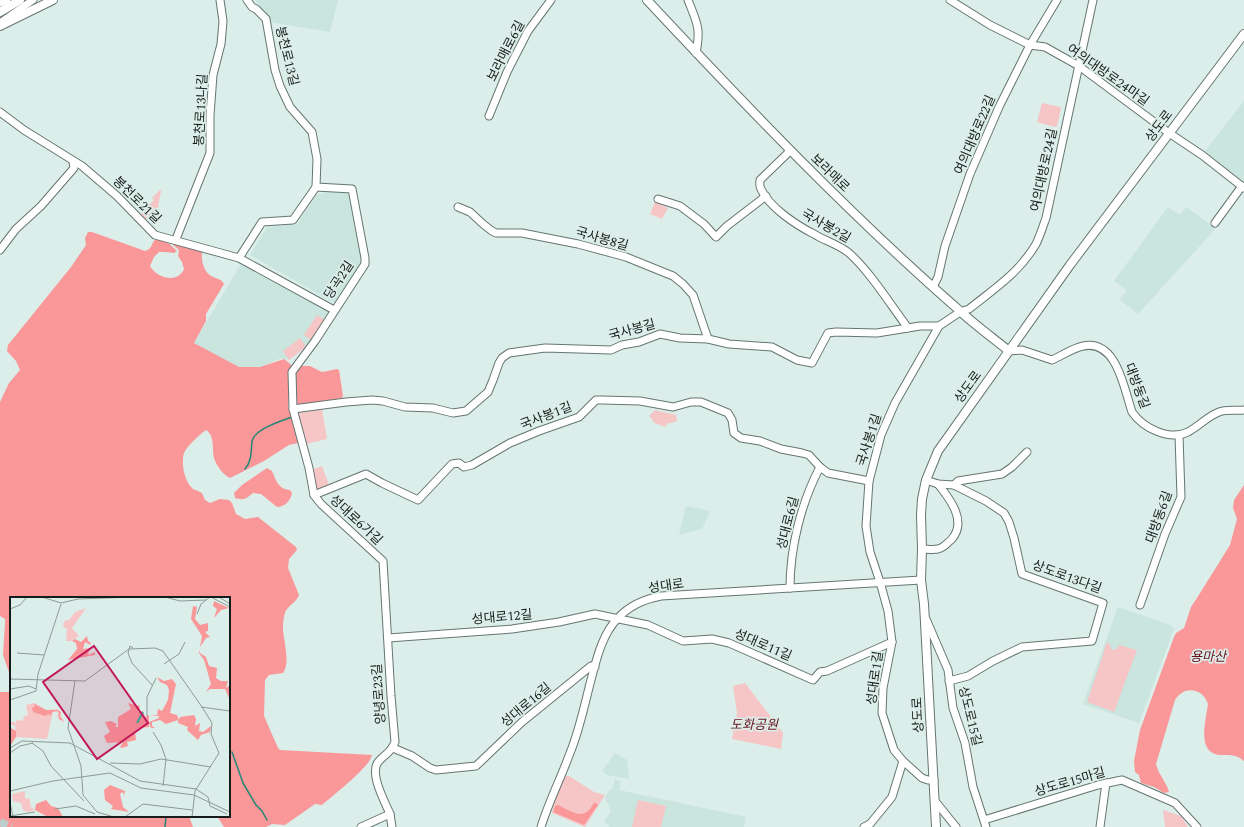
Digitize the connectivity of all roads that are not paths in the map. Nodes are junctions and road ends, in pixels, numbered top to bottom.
1 (7, 0) edge
2 (20, 0) edge
3 (33, 0) edge
4 (53, 0) edge
5 (220, 0) edge
6 (248, 0) edge
7 (551, 0) edge
8 (646, 0) edge
9 (688, 0) edge
10 (950, 0) edge
11 (1057, 0) edge
12 (1093, 0) edge
13 (0, 3) edge
14 (0, 12) edge
15 (0, 25) edge
16 (1244, 34) edge
17 (1030, 45) junction
18 (696, 53) junction
19 (1079, 66) junction
20 (0, 112) edge
21 (489, 116) dead end
22 (1169, 133) junction
23 (790, 151) junction
24 (73, 162) junction
25 (316, 187) junction
26 (1243, 187) edge
27 (766, 196) junction
28 (658, 199) dead end
29 (458, 207) dead end
30 (1215, 223) dead end
31 (176, 239) junction
32 (0, 250) edge
33 (239, 258) junction
34 (933, 287) junction
35 (334, 310) junction
36 (960, 312) junction
37 (939, 326) junction
38 (908, 328) junction
39 (708, 338) junction
40 (1009, 351) junction
41 (293, 409) junction
42 (1244, 410) edge
43 (1179, 434) junction
44 (1027, 452) dead end
45 (820, 467) junction
46 (926, 480) junction
47 (868, 481) junction
48 (938, 484) junction
49 (954, 485) junction
50 (314, 495) junction
51 (922, 549) junction
52 (383, 561) joint
53 (922, 580) junction
54 (880, 582) junction
55 (790, 588) junction
56 (1140, 605) dead end
57 (924, 614) junction
58 (617, 619) junction
59 (388, 638) junction
60 (892, 642) junction
61 (595, 667) junction
62 (949, 680) junction
63 (393, 748) junction
64 (902, 761) junction
65 (934, 780) junction
66 (1106, 783) junction
67 (934, 801) junction
68 (390, 814) junction
69 (985, 824) edge
70 (360, 827) edge
71 (392, 827) edge
72 (541, 827) edge
73 (864, 827) edge
74 (936, 827) edge
75 (956, 827) edge
76 (1100, 827) edge
77 (1197, 827) edge

1 - 13 street
2 - 14 main road
3 - 15 street
4 - 15 main road
5 - 31 street, 봉천로13나길
6 - 25 street, 봉천로13길
7 - 21 street, 보라매로6길
8 - 18 main road, 보라매로
9 - 18 street
10 - 17 street, 여의대방로24마길
11 - 17 street, 여의대방로22길
12 - 19 street, 여의대방로24길
16 - 22 main road, 상도로
17 - 19 street, 여의대방로24마길
17 - 34 street, 여의대방로22길
18 - 23 main road, 보라매로
19 - 22 street, 여의대방로24마길
19 - 36 street, 여의대방로24길
20 - 24 street, 봉천로21길
22 - 26 street, 여의대방로24마길
22 - 40 main road, 상도로
23 - 27 street, 국사봉2길
23 - 34 main road, 보라매로
24 - 31 street, 봉천로21길
24 - 32 street
25 - 33 street
25 - 35 street, 당곡2길
26 - 30 street
27 - 28 street
27 - 38 street, 국사봉2길
29 - 39 street, 국사봉8길
31 - 33 street, 봉천로21길
33 - 35 street, 봉천로21길
34 - 36 main road, 보라매로
35 - 41 street, 당곡2길
36 - 37 street
36 - 40 main road, 보라매로
37 - 38 street, 국사봉길
37 - 47 street, 국사봉1길
38 - 39 street, 국사봉길
39 - 41 street, 국사봉길
40 - 43 street, 대방동길
40 - 46 main road, 상도로
41 - 50 street
42 - 43 street
43 - 56 street, 대방동6길
44 - 49 street
45 - 47 street, 국사봉1길
45 - 50 street, 국사봉1길
45 - 55 street, 성대로6길
46 - 48 street
46 - 51 main road, 상도로
47 - 54 street, 성대로1길
48 - 49 street
48 - 51 street
49 - 62 street, 상도로13다길
50 - 52 street, 성대로6가길
51 - 53 main road, 상도로
52 - 59 street, 양녕로23길
53 - 54 street, 성대로
53 - 57 main road, 상도로
54 - 55 street, 성대로
54 - 60 street, 성대로1길
55 - 58 street, 성대로
57 - 62 street, 상도로15길
57 - 65 main road, 상도로
58 - 59 street, 성대로12길
58 - 60 street, 성대로11길
58 - 61 street, 성대로
59 - 63 street, 양녕로23길
60 - 64 street, 성대로1길
61 - 63 street, 성대로16길
61 - 72 street, 성대로
62 - 69 street, 상도로15길
63 - 68 street
64 - 65 street, 성대로1길
64 - 73 street
65 - 67 main road, 상도로
66 - 69 street, 상도로15마길
66 - 76 street
66 - 77 street, 상도로15마길
67 - 74 main road, 상도로
67 - 75 street
68 - 70 street
68 - 71 street

